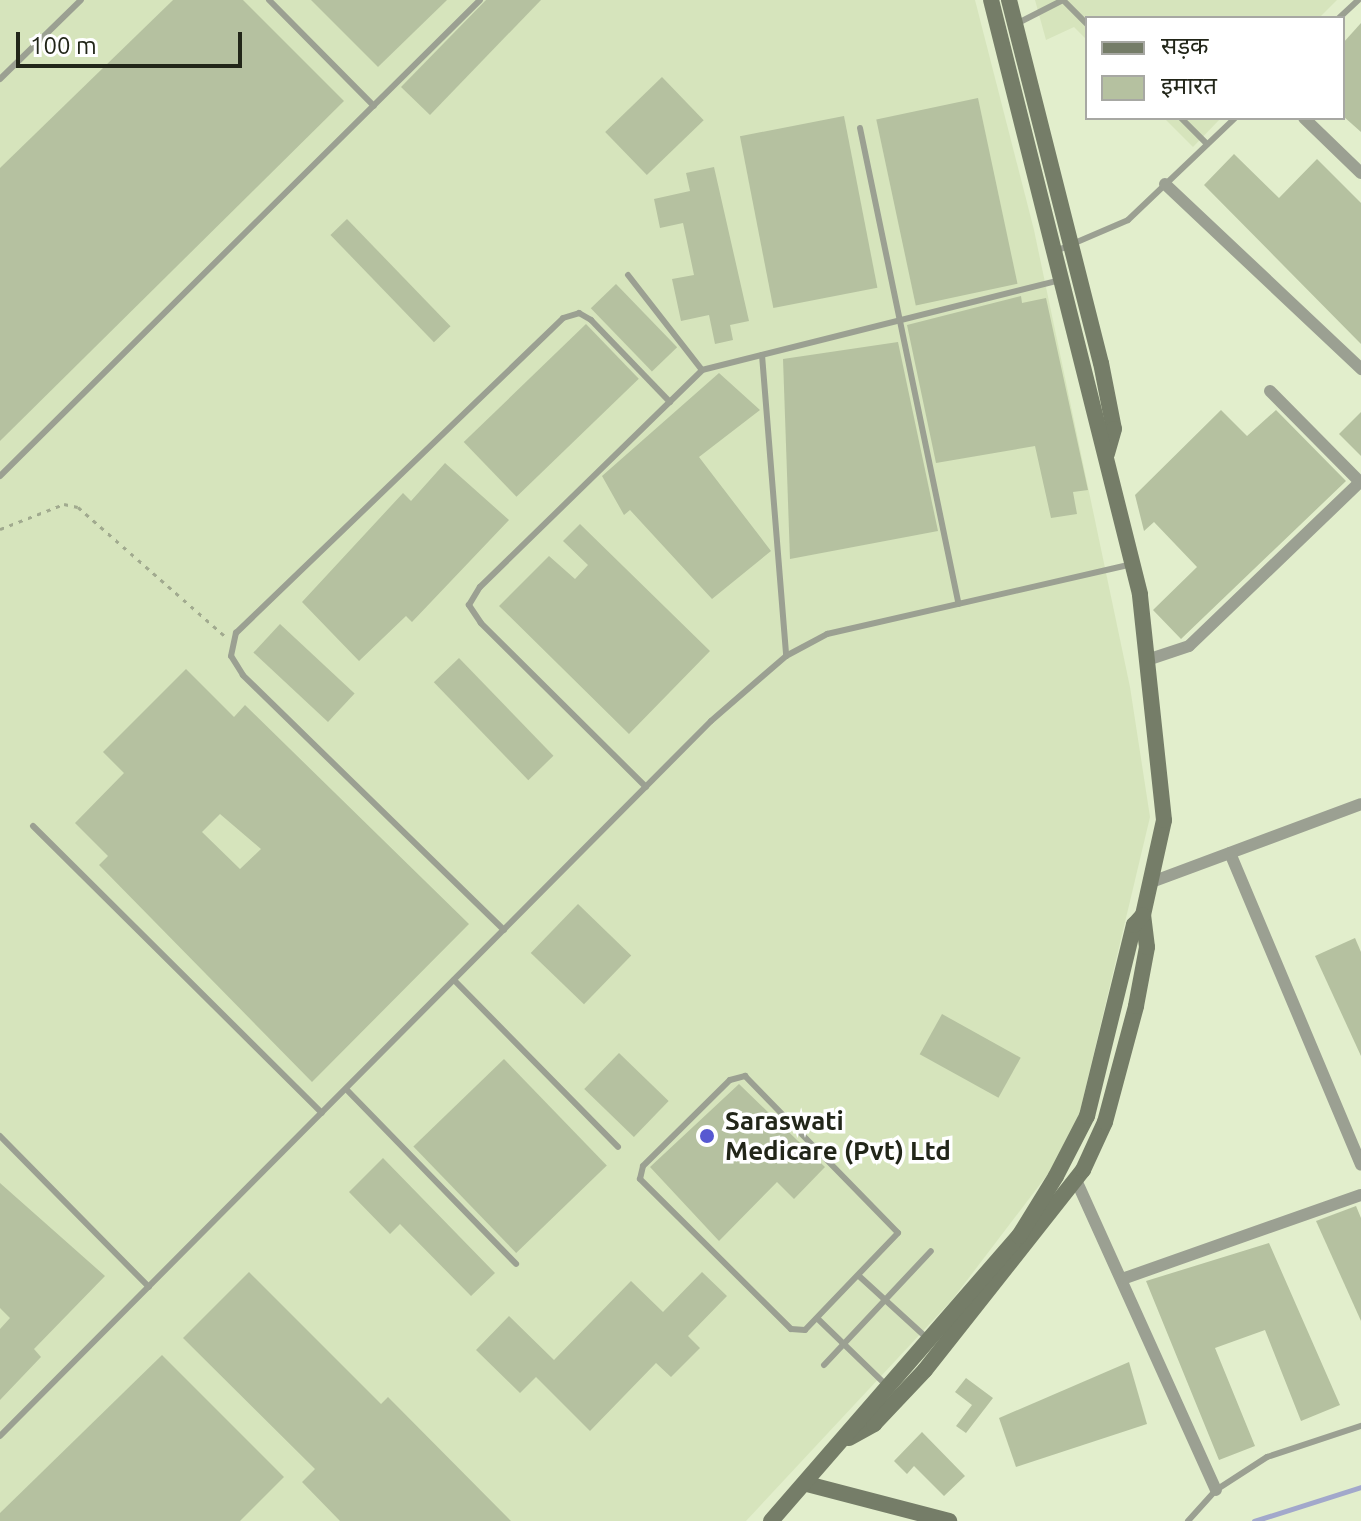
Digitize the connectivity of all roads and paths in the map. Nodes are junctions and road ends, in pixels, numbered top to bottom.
1 (81, 0) edge
2 (269, 0) edge
3 (480, 0) edge
4 (991, 0) edge
5 (1009, 0) edge
6 (1358, 0) edge
7 (1341, 16) edge
8 (1085, 22) edge
9 (1015, 24) junction
10 (0, 79) edge
11 (374, 106) junction
12 (1183, 120) edge
13 (1233, 120) edge
14 (1306, 120) edge
15 (860, 128) dead end
16 (1207, 144) junction
17 (1361, 173) edge
18 (1165, 184) junction
19 (1064, 250) junction
20 (628, 275) dead end
21 (1062, 280) junction
22 (902, 317) junction
23 (762, 355) junction
24 (1361, 369) edge
25 (702, 370) junction
26 (1270, 391) dead end
27 (670, 402) junction
28 (1107, 454) junction
29 (0, 476) edge
30 (1360, 482) edge
31 (0, 529) edge
32 (1133, 564) junction
33 (959, 604) junction
34 (234, 644) junction
35 (786, 656) junction
36 (1147, 660) junction
37 (646, 787) junction
38 (1361, 804) edge
39 (33, 826) dead end
40 (1230, 853) junction
41 (1149, 883) junction
42 (1143, 915) junction
43 (504, 930) junction
44 (454, 980) junction
45 (346, 1089) junction
46 (322, 1113) junction
47 (0, 1136) edge
48 (618, 1147) dead end
49 (1361, 1165) edge
50 (1076, 1180) junction
51 (1361, 1195) edge
52 (931, 1251) dead end
53 (516, 1264) dead end
54 (859, 1276) junction
55 (1125, 1278) junction
56 (149, 1287) junction
57 (885, 1300) junction
58 (819, 1320) junction
59 (928, 1339) junction
60 (843, 1344) junction
61 (824, 1365) dead end
62 (887, 1386) junction
63 (1361, 1426) edge
64 (0, 1436) edge
65 (849, 1438) junction
66 (807, 1484) junction
67 (1216, 1490) junction
68 (771, 1521) edge
69 (949, 1521) edge
70 (1188, 1521) edge

1 - 10 lane
2 - 11 lane
3 - 11 lane
4 - 19 street
5 - 9 street
6 - 7 lane
8 - 9 lane
9 - 19 street
11 - 29 lane
12 - 16 lane
13 - 16 lane
14 - 17 street
15 - 22 lane
16 - 18 lane
18 - 19 lane
18 - 24 street
19 - 21 street
19 - 28 street
20 - 25 lane
21 - 22 lane
21 - 28 street
22 - 23 lane
22 - 33 lane
23 - 25 lane
23 - 35 lane
25 - 27 lane
26 - 30 street
27 - 34 lane
27 - 37 lane
28 - 32 street
30 - 36 street
31 - 34 path
32 - 33 lane
32 - 36 street
33 - 35 lane
34 - 43 lane
35 - 37 lane
36 - 41 street
37 - 43 lane
38 - 40 street
39 - 46 lane
40 - 41 street
40 - 49 street
41 - 42 street
42 - 50 street
42 - 59 street
43 - 44 lane
44 - 45 lane
44 - 48 lane
45 - 46 lane
45 - 53 lane
46 - 56 lane
47 - 56 lane
50 - 55 street
50 - 65 street
51 - 55 street
52 - 57 lane
54 - 57 lane
54 - 58 lane
54 - 58 lane
55 - 67 street
56 - 64 lane
57 - 59 lane
57 - 60 lane
58 - 60 lane
59 - 62 street
60 - 61 lane
60 - 62 lane
62 - 65 street
63 - 67 lane
65 - 66 street
66 - 68 street
66 - 69 street
67 - 70 lane

